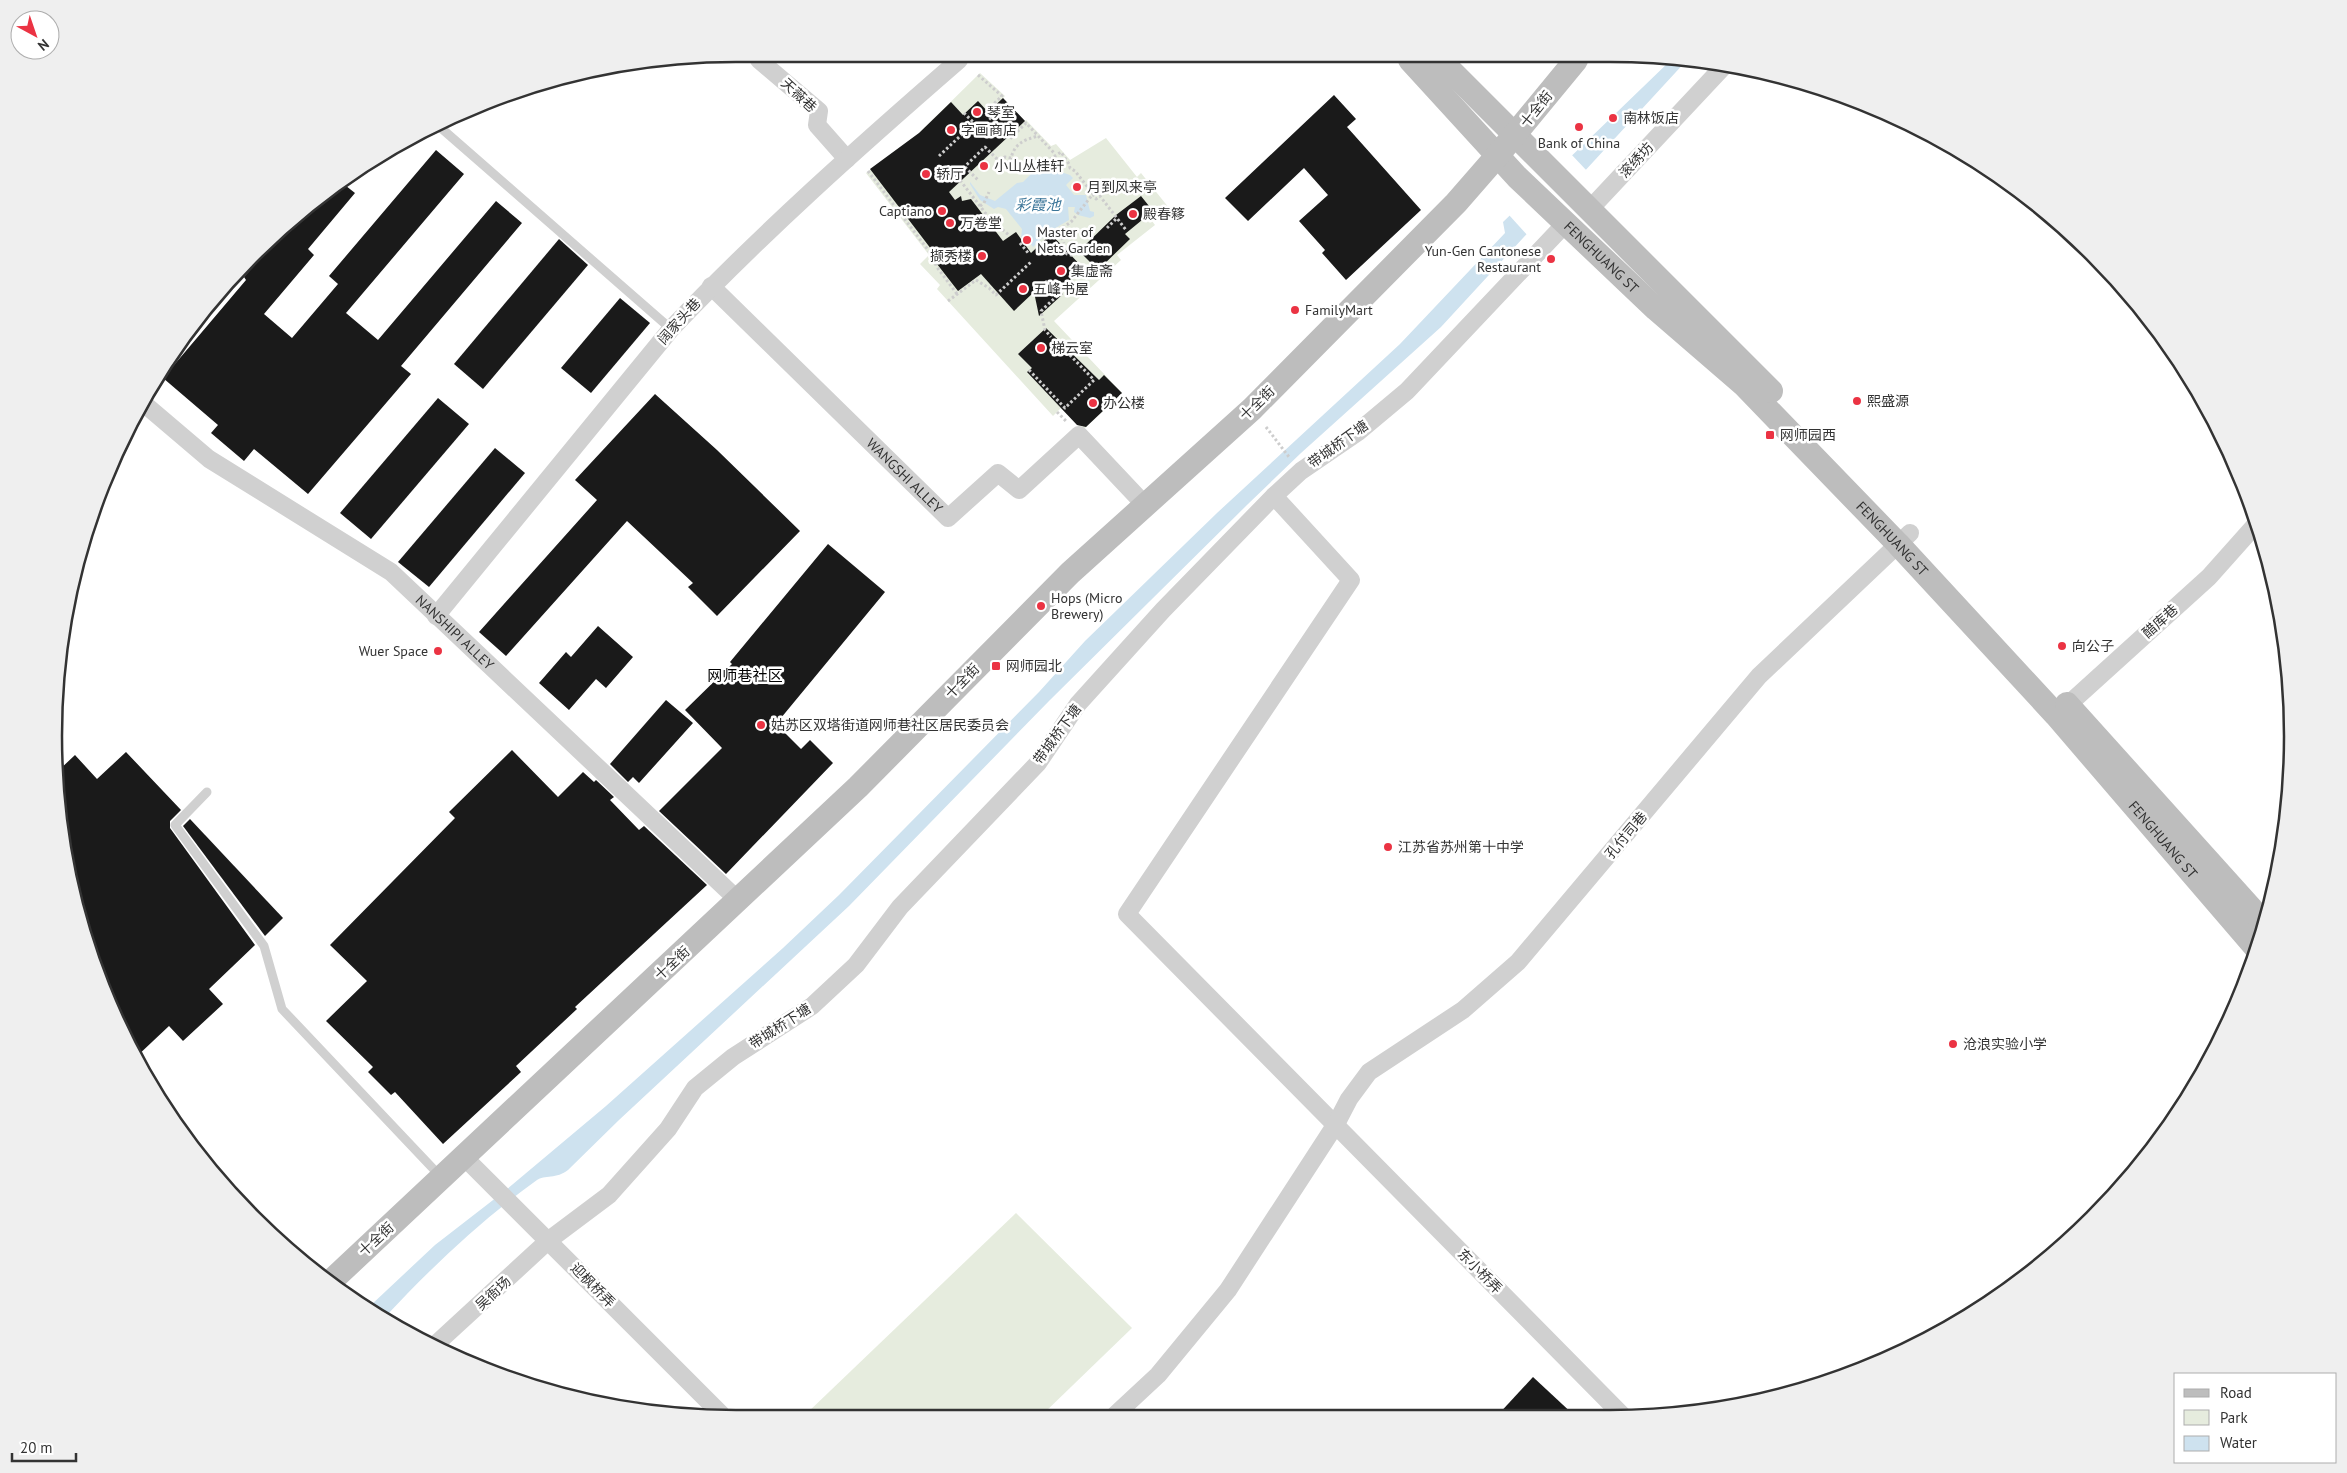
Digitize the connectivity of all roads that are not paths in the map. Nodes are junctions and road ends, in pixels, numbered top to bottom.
1 (762, 62) edge
2 (957, 62) edge
3 (1412, 62) edge
4 (1442, 62) edge
5 (1574, 62) edge
6 (1719, 71) edge
7 (443, 130) edge
8 (1516, 134) junction
9 (1497, 156) junction
10 (847, 159) junction
11 (1589, 210) junction
12 (1566, 223) junction
13 (711, 286) junction
14 (671, 329) junction
15 (148, 407) edge
16 (1274, 496) junction
17 (1144, 504) junction
18 (2252, 529) edge
19 (1904, 539) junction
20 (436, 616) junction
21 (2062, 710) junction
22 (207, 792) dead end
23 (739, 901) junction
24 (2260, 918) edge
25 (2252, 944) edge
26 (1336, 1124) junction
27 (464, 1157) junction
28 (441, 1178) junction
29 (549, 1240) junction
30 (335, 1277) edge
31 (439, 1341) edge
32 (717, 1410) edge
33 (1121, 1410) edge
34 (1617, 1410) edge

1 - 10 street, 天薇巷
2 - 10 street, 阔家头巷
3 - 9 main road, FENGHUANG ST
4 - 8 main road, FENGHUANG ST
5 - 8 main road, 十全街
6 - 11 street, 滚绣坊
7 - 14 lane
8 - 9 main road, 十全街
8 - 11 main road, FENGHUANG ST
9 - 12 main road, FENGHUANG ST
9 - 17 main road, 十全街
10 - 13 street, 阔家头巷
11 - 19 main road, FENGHUANG ST
12 - 16 street, 带城桥下塘
12 - 19 main road, FENGHUANG ST
13 - 14 street, 阔家头巷
13 - 17 street, WANGSHI ALLEY
14 - 20 street, 阔家头巷
15 - 20 street, NANSHIPI ALLEY
16 - 26 street, 东小桥弄
16 - 29 street, 带城桥下塘
17 - 23 main road, 十全街
18 - 21 street, 醋库巷
19 - 21 main road, FENGHUANG ST
19 - 26 street, 孔付司巷
20 - 23 street, NANSHIPI ALLEY
21 - 24 main road, FENGHUANG ST
21 - 25 main road, FENGHUANG ST
22 - 28 lane
23 - 27 main road, 十全街
26 - 33 street, 孔付司巷
26 - 34 street, 东小桥弄
27 - 28 main road, 十全街
27 - 29 street, 迎枫桥弄
28 - 30 main road, 十全街
29 - 31 street, 吴衙场
29 - 32 street, 迎枫桥弄

